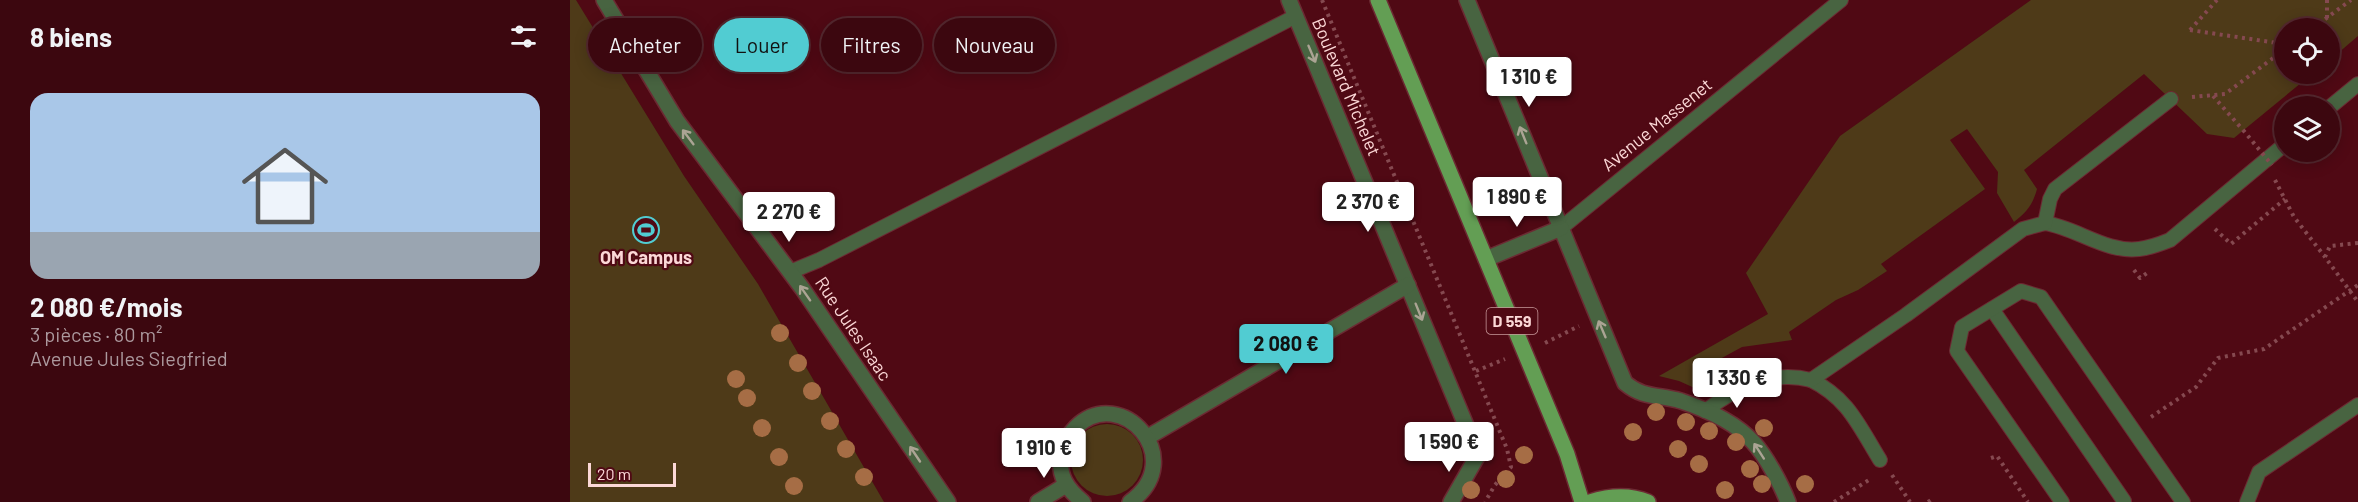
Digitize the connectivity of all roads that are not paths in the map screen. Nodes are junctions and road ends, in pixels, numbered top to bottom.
1 (604, 0) edge
2 (1289, 0) edge
3 (1378, 0) edge
4 (1467, 0) edge
5 (1840, 0) edge
6 (1296, 16) junction
7 (2358, 84) edge
8 (2171, 99) road end
9 (2340, 99) edge
10 (2274, 153) edge
11 (2045, 224) junction
12 (1561, 228) junction
13 (1486, 259) junction
14 (790, 273) junction
15 (1408, 285) junction
16 (1992, 309) junction
17 (1811, 380) junction
18 (2358, 405) edge
19 (1705, 411) junction
20 (1148, 437) junction
21 (1884, 464) road end
22 (1066, 485) junction
23 (2124, 501) edge
24 (948, 502) edge
25 (1038, 502) edge
26 (1083, 502) edge
27 (1130, 502) edge
28 (1451, 502) edge
29 (1582, 502) edge
30 (1590, 502) edge
31 (1648, 502) edge
32 (1788, 502) edge
33 (2062, 502) edge
34 (2183, 502) edge
35 (2247, 502) edge

14 -> 1 street, Rue Jules Isaac
2 - 6 street, Boulevard Michelet
3 - 13 main road, D 559
12 -> 4 street
5 - 12 lane, Avenue Massenet
6 - 14 lane
6 -> 15 street, Boulevard Michelet
7 - 9 lane
8 - 11 lane
10 - 11 lane
11 - 17 lane
12 - 13 street, Avenue Massenet
19 -> 12 street
13 - 29 main road, D 559
24 -> 14 street, Rue Jules Isaac
15 - 20 street
15 -> 28 street, Boulevard Michelet
16 - 23 lane
16 - 33 lane
16 - 34 lane
17 - 19 lane
17 - 21 lane
18 - 35 lane
32 -> 19 street
20 - 22 street
20 - 27 street
22 - 25 street
22 - 26 street
30 - 31 main road

